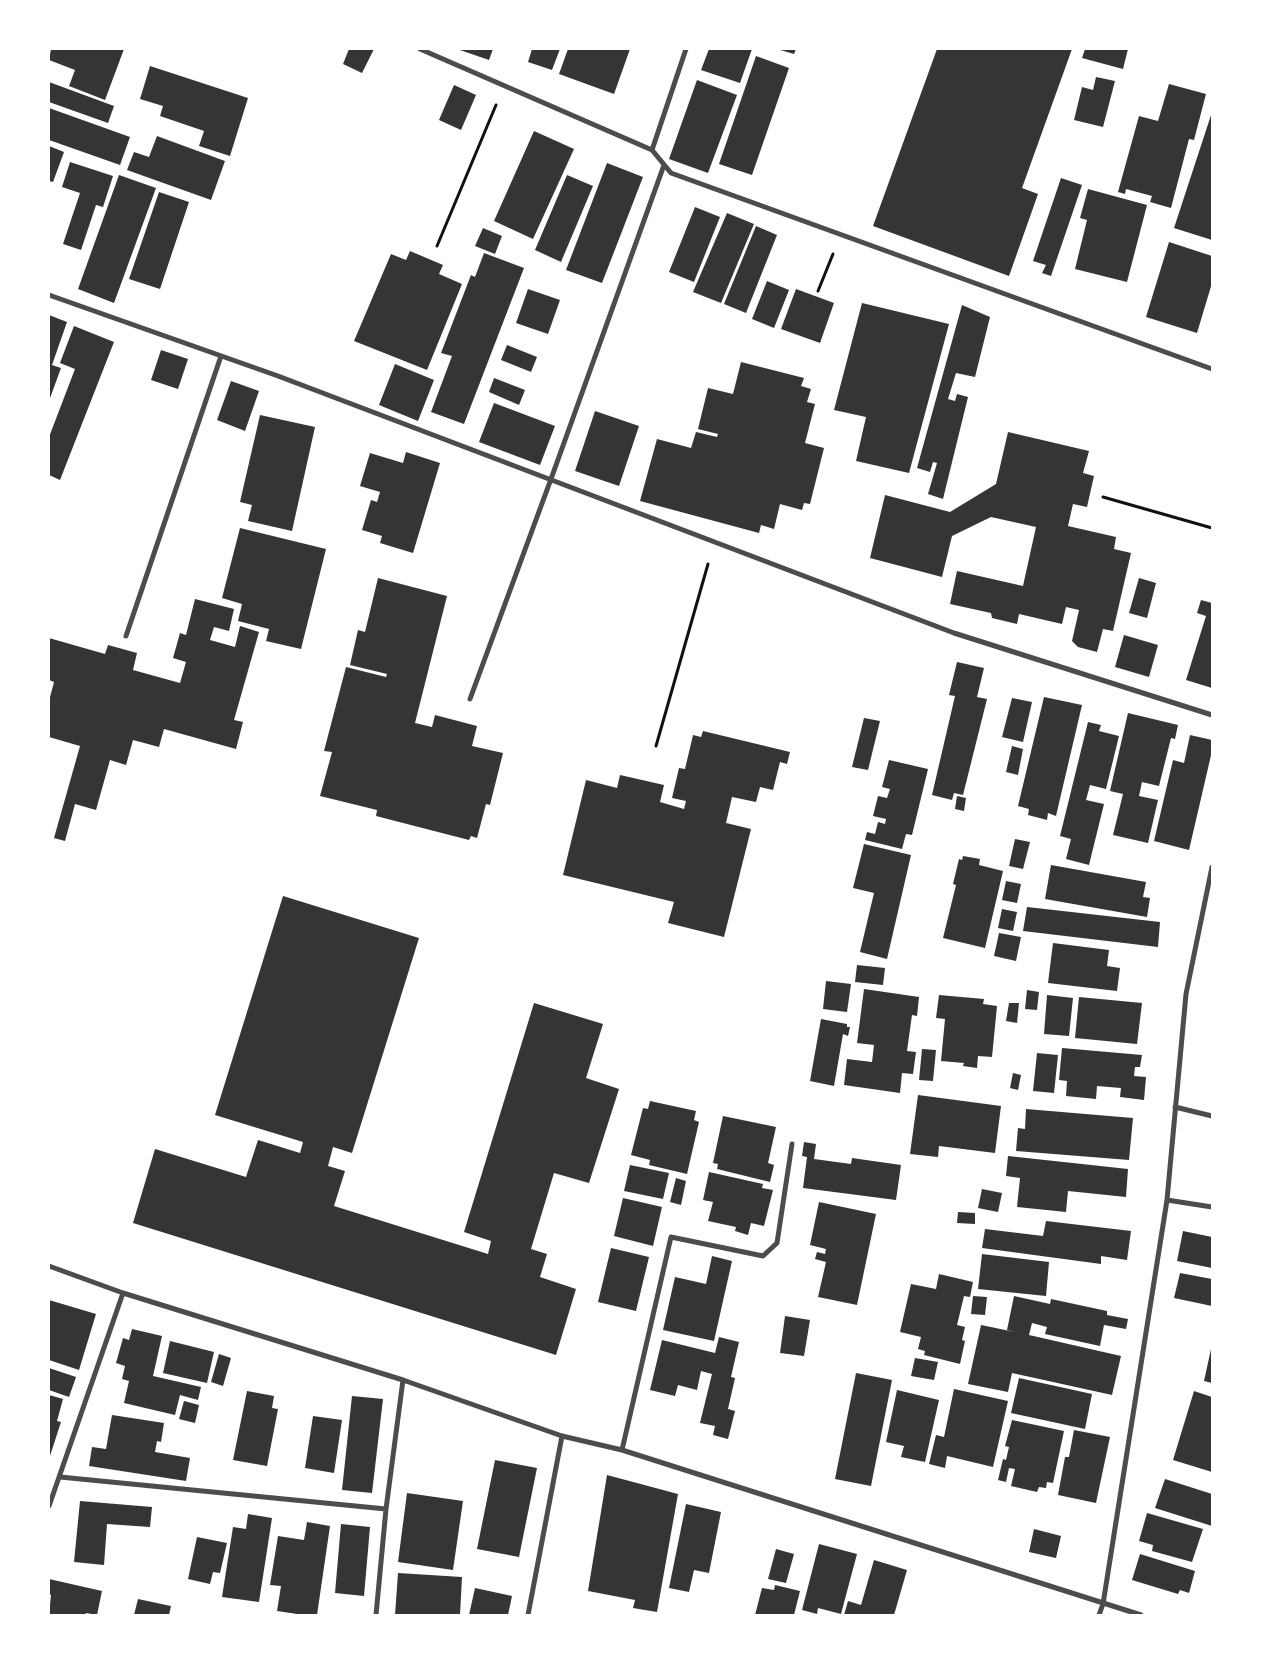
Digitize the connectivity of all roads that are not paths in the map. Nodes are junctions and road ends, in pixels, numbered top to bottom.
1 (420, 49) edge
2 (686, 49) edge
3 (652, 150) junction
4 (664, 164) junction
5 (49, 295) edge
6 (221, 356) junction
7 (1212, 369) edge
8 (551, 479) junction
9 (126, 636) dead end
10 (470, 699) dead end
11 (1212, 715) edge
12 (1212, 867) edge
13 (1175, 1107) junction
14 (1212, 1116) edge
15 (792, 1144) dead end
16 (1167, 1200) junction
17 (1212, 1207) edge
18 (49, 1266) edge
19 (124, 1292) junction
20 (403, 1380) junction
21 (562, 1436) junction
22 (622, 1450) junction
23 (60, 1477) junction
24 (49, 1506) edge
25 (386, 1509) junction
26 (1103, 1604) junction
27 (376, 1615) edge
28 (528, 1615) edge
29 (1099, 1615) edge
30 (1141, 1615) edge

1 - 3 street
2 - 3 street
3 - 4 street
4 - 7 street
4 - 8 street
5 - 6 street
6 - 8 street
6 - 9 street
8 - 10 street
8 - 11 street
12 - 13 street
13 - 14 street
13 - 16 street
15 - 22 street
16 - 17 street
16 - 26 street
18 - 19 street
19 - 20 street
19 - 23 street
20 - 21 street
20 - 25 street
21 - 22 street
21 - 28 street
22 - 26 street
23 - 24 street
23 - 25 street
25 - 27 street
26 - 29 street
26 - 30 street

